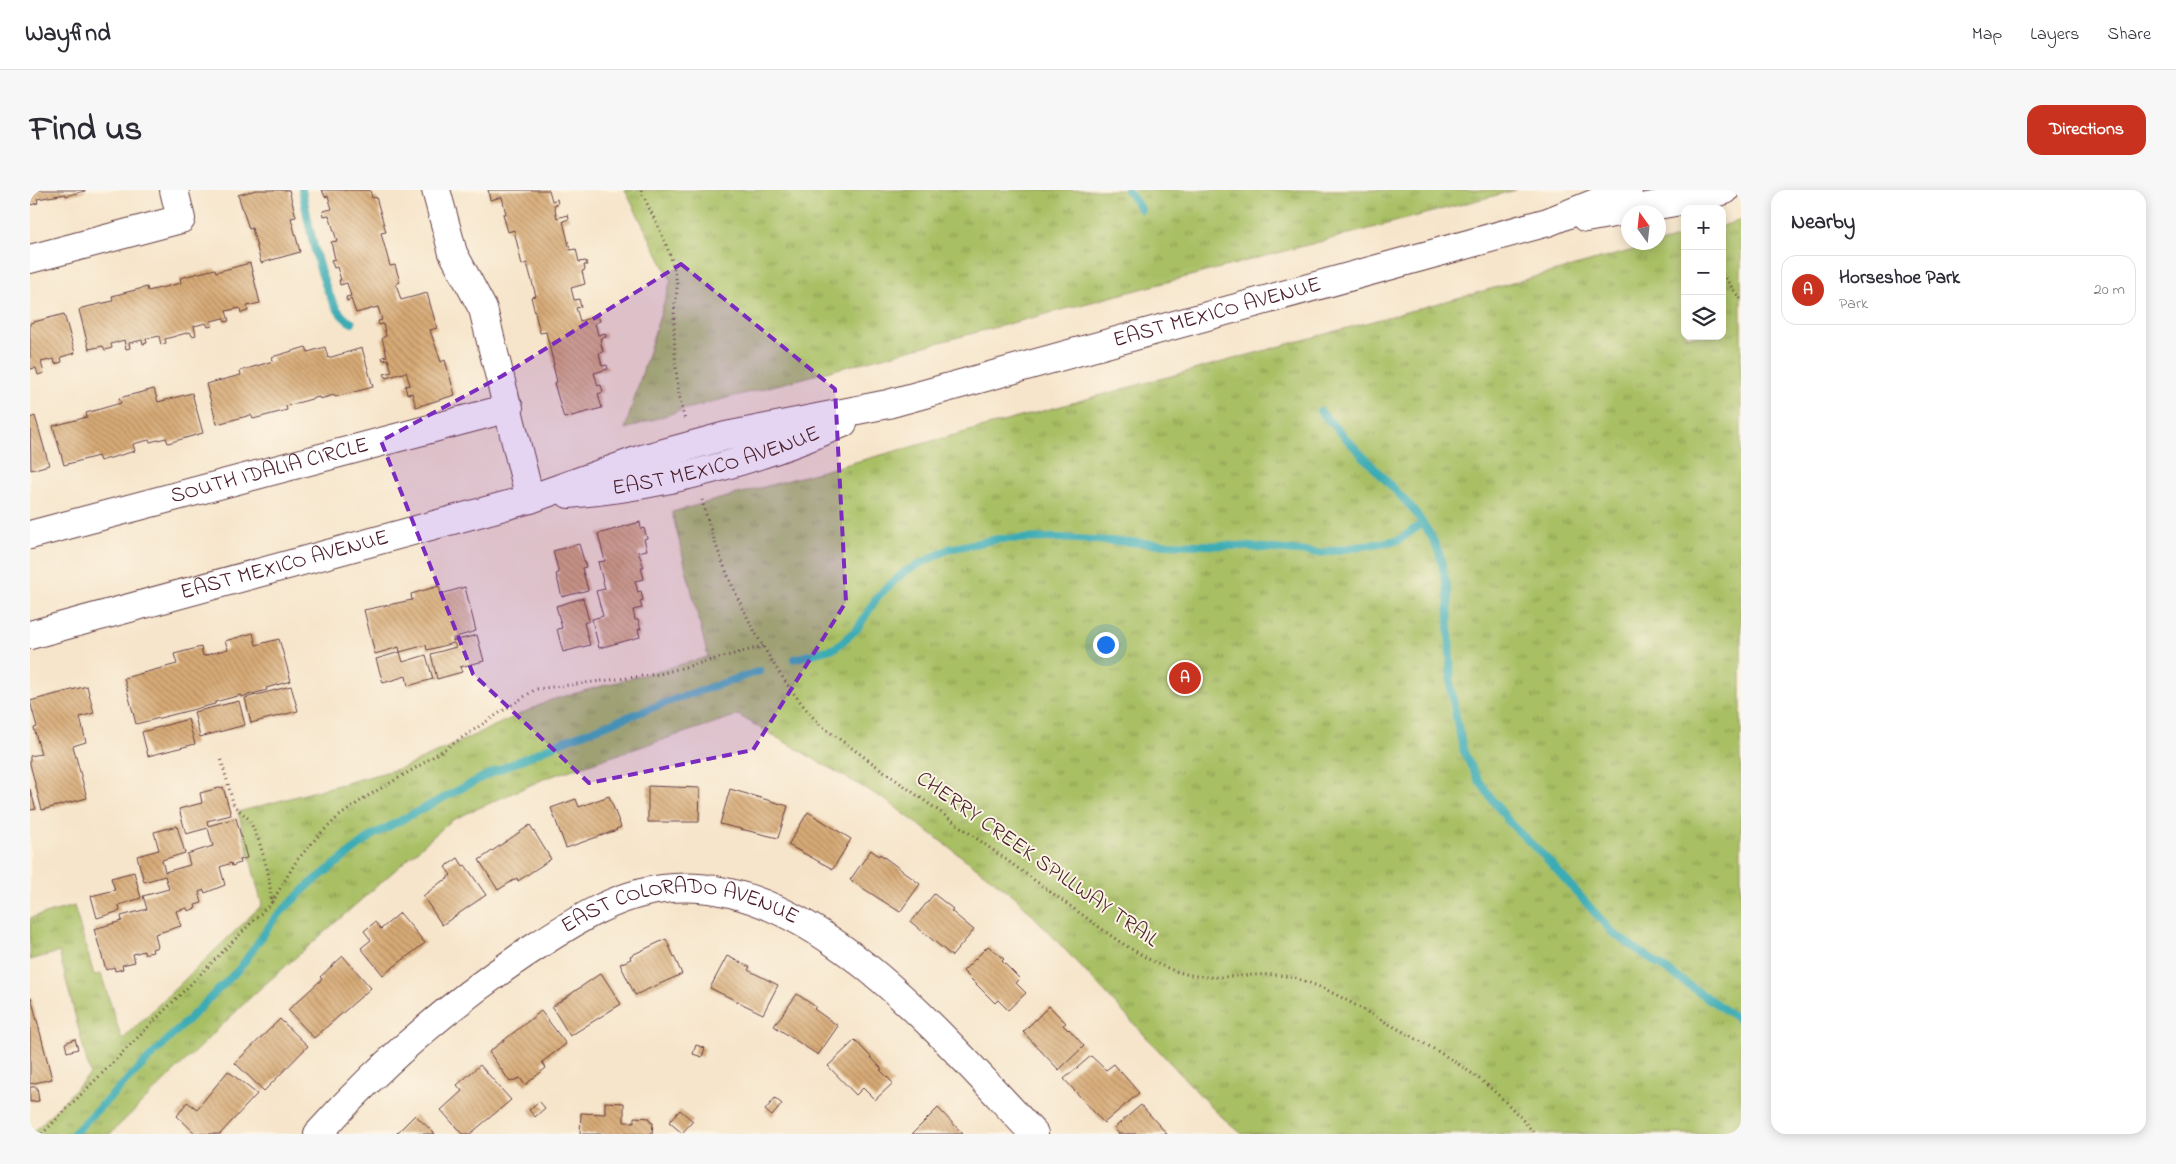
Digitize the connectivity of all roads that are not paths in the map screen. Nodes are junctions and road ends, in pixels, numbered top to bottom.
1 (174, 190) edge
2 (436, 190) edge
3 (1628, 190) edge
4 (1725, 190) edge
5 (1548, 222) junction
6 (30, 259) edge
7 (509, 408) junction
8 (535, 498) junction
9 (30, 535) edge
10 (30, 635) edge
11 (318, 1134) edge
12 (1034, 1134) edge

1 - 6 street
2 - 7 street
3 - 5 street, EAST MEXICO AVENUE
4 - 5 street, EAST MEXICO AVENUE
5 - 8 street, EAST MEXICO AVENUE
7 - 8 street
7 - 9 street, SOUTH IDALIA CIRCLE
8 - 10 street, EAST MEXICO AVENUE
11 - 12 street, EAST COLORADO AVENUE

